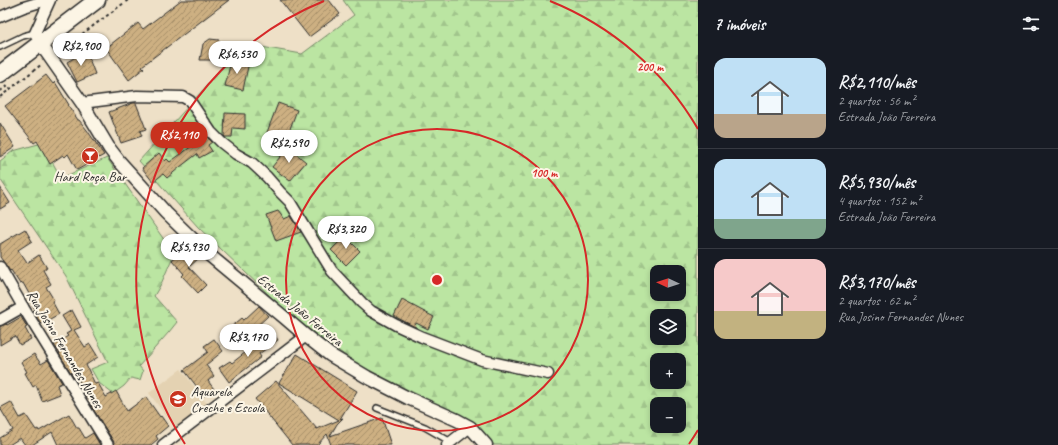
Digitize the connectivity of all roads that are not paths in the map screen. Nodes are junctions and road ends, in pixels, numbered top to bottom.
1 (47, 0) edge
2 (50, 0) edge
3 (97, 0) edge
4 (0, 17) edge
5 (38, 38) junction
6 (0, 47) edge
7 (0, 74) edge
8 (82, 103) junction
9 (0, 267) edge
10 (23, 307) junction
11 (0, 320) edge
12 (306, 336) junction
13 (548, 374) dead end
14 (377, 408) dead end
15 (470, 427) junction
16 (449, 443) edge
17 (108, 445) edge
18 (163, 445) edge
19 (486, 445) edge

1 - 4 street
2 - 5 street
3 - 5 highway
5 - 6 lane
5 - 7 highway
5 - 8 street, Estrada João Ferreira
8 - 12 street, Estrada João Ferreira
8 - 13 street
9 - 10 street, Rua Josino Fernandes Nunes
10 - 11 street
10 - 17 street, Rua Josino Fernandes Nunes
12 - 15 street, Estrada João Ferreira
12 - 18 street
14 - 16 lane
15 - 16 street
15 - 19 street, Estrada João Ferreira

